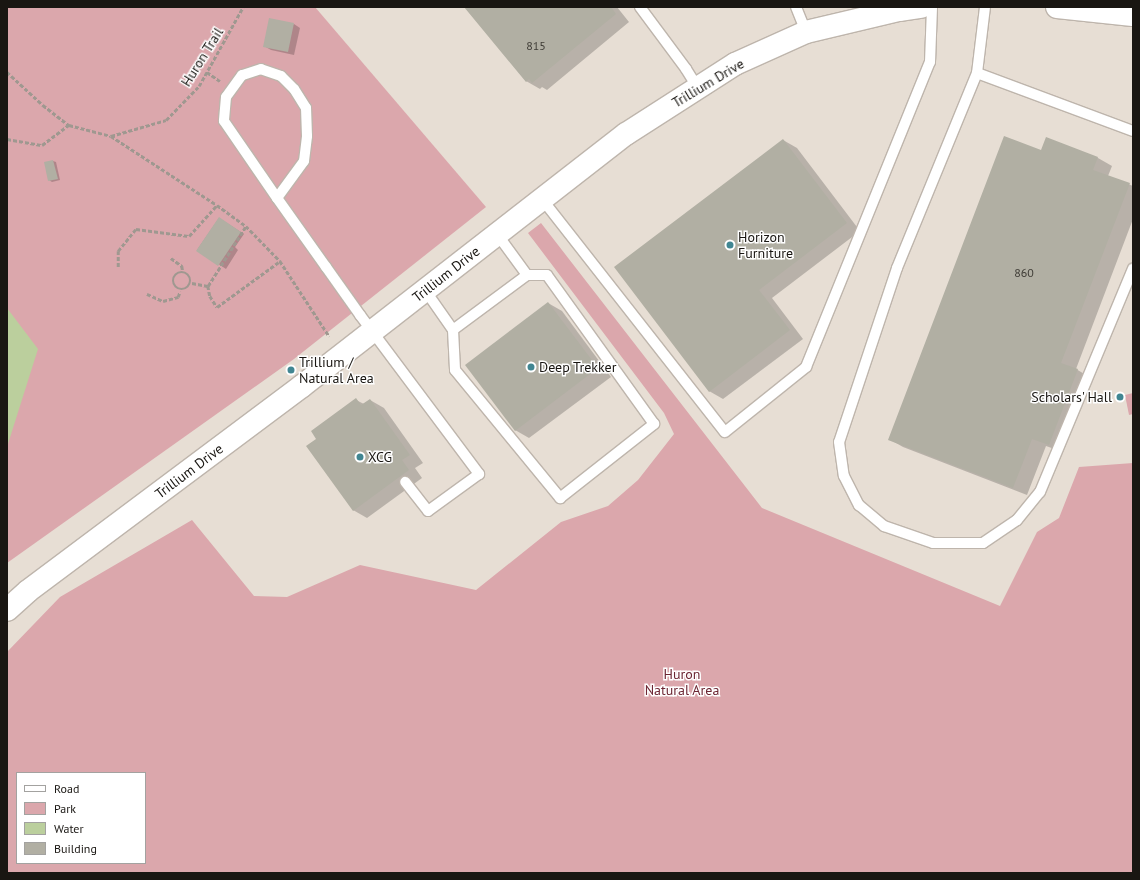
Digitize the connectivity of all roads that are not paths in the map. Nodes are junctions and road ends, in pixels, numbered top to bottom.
1 (640, 7) edge
2 (796, 7) edge
3 (921, 7) edge
4 (932, 7) edge
5 (985, 7) edge
6 (1057, 7) edge
7 (1133, 15) edge
8 (806, 32) junction
9 (977, 73) junction
10 (698, 88) junction
11 (1133, 131) edge
12 (277, 198) junction
13 (542, 199) junction
14 (497, 234) junction
15 (1133, 270) edge
16 (527, 276) junction
17 (425, 290) junction
18 (454, 330) junction
19 (372, 332) junction
20 (405, 482) dead end
21 (7, 610) edge

1 - 10 lane
2 - 8 lane
3 - 8 street, Trillium Drive
4 - 13 lane
5 - 9 lane
6 - 7 street
8 - 10 street, Trillium Drive
9 - 11 lane
9 - 15 lane
10 - 13 street, Trillium Drive
12 - 12 lane
12 - 19 lane
13 - 14 street, Trillium Drive
14 - 16 lane
14 - 17 street, Trillium Drive
16 - 18 lane
16 - 18 lane
17 - 18 lane
17 - 19 street, Trillium Drive
19 - 20 lane
19 - 21 street, Trillium Drive

